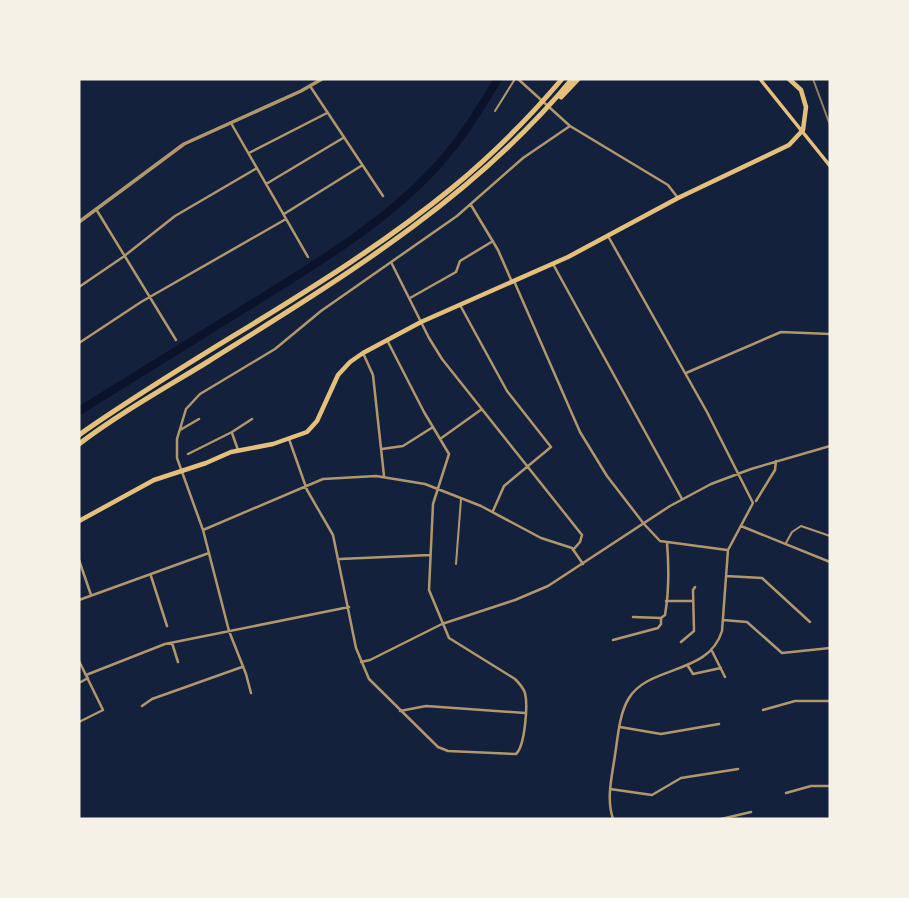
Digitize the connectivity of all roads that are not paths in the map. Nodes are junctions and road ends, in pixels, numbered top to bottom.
1 (322, 79) edge
2 (516, 79) edge
3 (562, 79) edge
4 (572, 79) edge
5 (578, 79) edge
6 (760, 79) edge
7 (789, 79) edge
8 (310, 86) junction
9 (555, 101) junction
10 (495, 111) dead end
11 (327, 113) junction
12 (231, 123) junction
13 (570, 126) junction
14 (343, 138) junction
15 (249, 153) junction
16 (361, 166) junction
17 (830, 166) edge
18 (257, 168) junction
19 (266, 184) junction
20 (383, 196) dead end
21 (678, 198) junction
22 (471, 205) junction
23 (96, 209) junction
24 (284, 214) junction
25 (286, 219) junction
26 (79, 222) edge
27 (608, 236) junction
28 (493, 241) junction
29 (123, 257) junction
30 (308, 257) dead end
31 (391, 262) junction
32 (553, 264) junction
33 (513, 282) junction
34 (79, 287) edge
35 (149, 298) junction
36 (410, 298) junction
37 (460, 305) junction
38 (421, 322) junction
39 (830, 334) edge
40 (177, 340) dead end
41 (387, 340) junction
42 (79, 342) edge
43 (363, 353) junction
44 (686, 373) junction
45 (482, 408) junction
46 (199, 419) dead end
47 (252, 419) dead end
48 (433, 427) junction
49 (179, 429) junction
50 (232, 432) junction
51 (79, 435) edge
52 (289, 439) junction
53 (440, 439) junction
54 (79, 444) edge
55 (830, 446) edge
56 (382, 449) junction
57 (238, 450) junction
58 (188, 454) dead end
59 (776, 461) junction
60 (528, 467) junction
61 (181, 471) junction
62 (739, 473) junction
63 (384, 477) junction
64 (306, 486) junction
65 (438, 488) junction
66 (462, 498) junction
67 (682, 499) junction
68 (756, 501) dead end
69 (493, 511) junction
70 (79, 521) edge
71 (643, 524) junction
72 (741, 526) junction
73 (203, 530) junction
74 (830, 536) edge
75 (667, 543) junction
76 (786, 544) junction
77 (573, 550) junction
78 (728, 550) junction
79 (209, 554) junction
80 (430, 555) junction
81 (340, 559) junction
82 (79, 560) edge
83 (830, 562) edge
84 (456, 564) dead end
85 (583, 564) junction
86 (151, 574) junction
87 (726, 576) junction
88 (695, 587) dead end
89 (91, 596) junction
90 (79, 600) edge
91 (666, 601) junction
92 (694, 601) junction
93 (349, 607) junction
94 (633, 617) dead end
95 (661, 618) junction
96 (723, 620) junction
97 (810, 622) dead end
98 (442, 624) junction
99 (167, 626) dead end
100 (229, 631) junction
101 (612, 640) dead end
102 (681, 642) dead end
103 (172, 643) junction
104 (830, 648) edge
105 (712, 651) junction
106 (79, 661) edge
107 (178, 662) dead end
108 (361, 662) junction
109 (687, 664) junction
110 (243, 666) junction
111 (80, 668) edge
112 (721, 668) junction
113 (87, 676) junction
114 (725, 677) dead end
115 (79, 682) edge
116 (251, 693) dead end
117 (830, 701) edge
118 (142, 706) dead end
119 (762, 709) dead end
120 (400, 711) junction
121 (525, 713) junction
122 (79, 722) edge
123 (719, 724) dead end
124 (620, 727) junction
125 (738, 769) dead end
126 (830, 786) edge
127 (610, 789) junction
128 (786, 793) dead end
129 (751, 812) dead end
130 (613, 819) edge
131 (721, 819) edge

1 - 8 street
2 - 10 lane
2 - 13 street
3 - 51 highway
4 - 9 highway
5 - 9 highway
6 - 17 main road
7 - 21 main road
8 - 11 street
8 - 12 street
9 - 54 highway
11 - 14 street
11 - 15 street
12 - 15 street
12 - 23 street
13 - 21 street
13 - 22 street
14 - 16 street
14 - 19 street
15 - 18 street
16 - 20 street
16 - 24 street
18 - 19 street
18 - 29 street
19 - 24 street
21 - 27 main road
22 - 28 street
22 - 31 street
23 - 26 street
23 - 29 street
24 - 25 street
25 - 30 street
25 - 35 street
27 - 32 main road
27 - 44 street
28 - 33 street
28 - 36 street
29 - 34 street
29 - 35 street
31 - 36 street
31 - 49 street
32 - 33 main road
32 - 67 street
33 - 37 main road
33 - 71 street
35 - 40 street
35 - 42 street
36 - 38 street
37 - 38 main road
37 - 60 street
38 - 41 main road
38 - 45 street
39 - 44 street
41 - 43 main road
41 - 48 street
43 - 52 main road
43 - 56 street
44 - 62 street
45 - 53 street
45 - 60 street
46 - 49 street
47 - 50 street
48 - 53 street
48 - 56 street
49 - 61 street
50 - 57 street
50 - 58 street
52 - 57 main road
52 - 64 street
53 - 65 street
55 - 59 street
56 - 63 street
57 - 61 main road
59 - 62 street
59 - 68 street
60 - 69 street
60 - 77 street
61 - 70 main road
61 - 73 street
62 - 67 street
62 - 72 street
63 - 64 street
63 - 65 street
64 - 73 street
64 - 81 street
65 - 66 street
65 - 80 street
66 - 69 street
66 - 84 lane
67 - 71 street
69 - 77 street
71 - 75 street
71 - 85 street
72 - 76 street
72 - 78 street
73 - 79 street
74 - 76 lane
75 - 78 street
75 - 91 street
76 - 83 street
77 - 85 street
78 - 87 street
79 - 86 street
79 - 100 street
80 - 81 street
80 - 98 street
81 - 93 street
82 - 89 street
85 - 98 street
86 - 89 street
86 - 99 street
87 - 96 street
87 - 97 street
88 - 92 street
89 - 90 street
91 - 92 street
91 - 95 street
92 - 102 street
93 - 100 street
93 - 108 street
94 - 95 street
95 - 101 street
96 - 104 street
96 - 105 street
98 - 108 street
98 - 121 street
100 - 103 street
100 - 110 street
103 - 107 street
103 - 113 street
105 - 109 street
105 - 112 street
106 - 111 street
108 - 120 street
109 - 112 street
109 - 124 street
110 - 116 street
110 - 118 street
111 - 113 street
112 - 114 street
113 - 115 street
113 - 122 street
117 - 119 street
120 - 121 street
120 - 121 street
123 - 124 street
124 - 127 street
125 - 127 street
126 - 128 street
127 - 130 street
129 - 131 street

